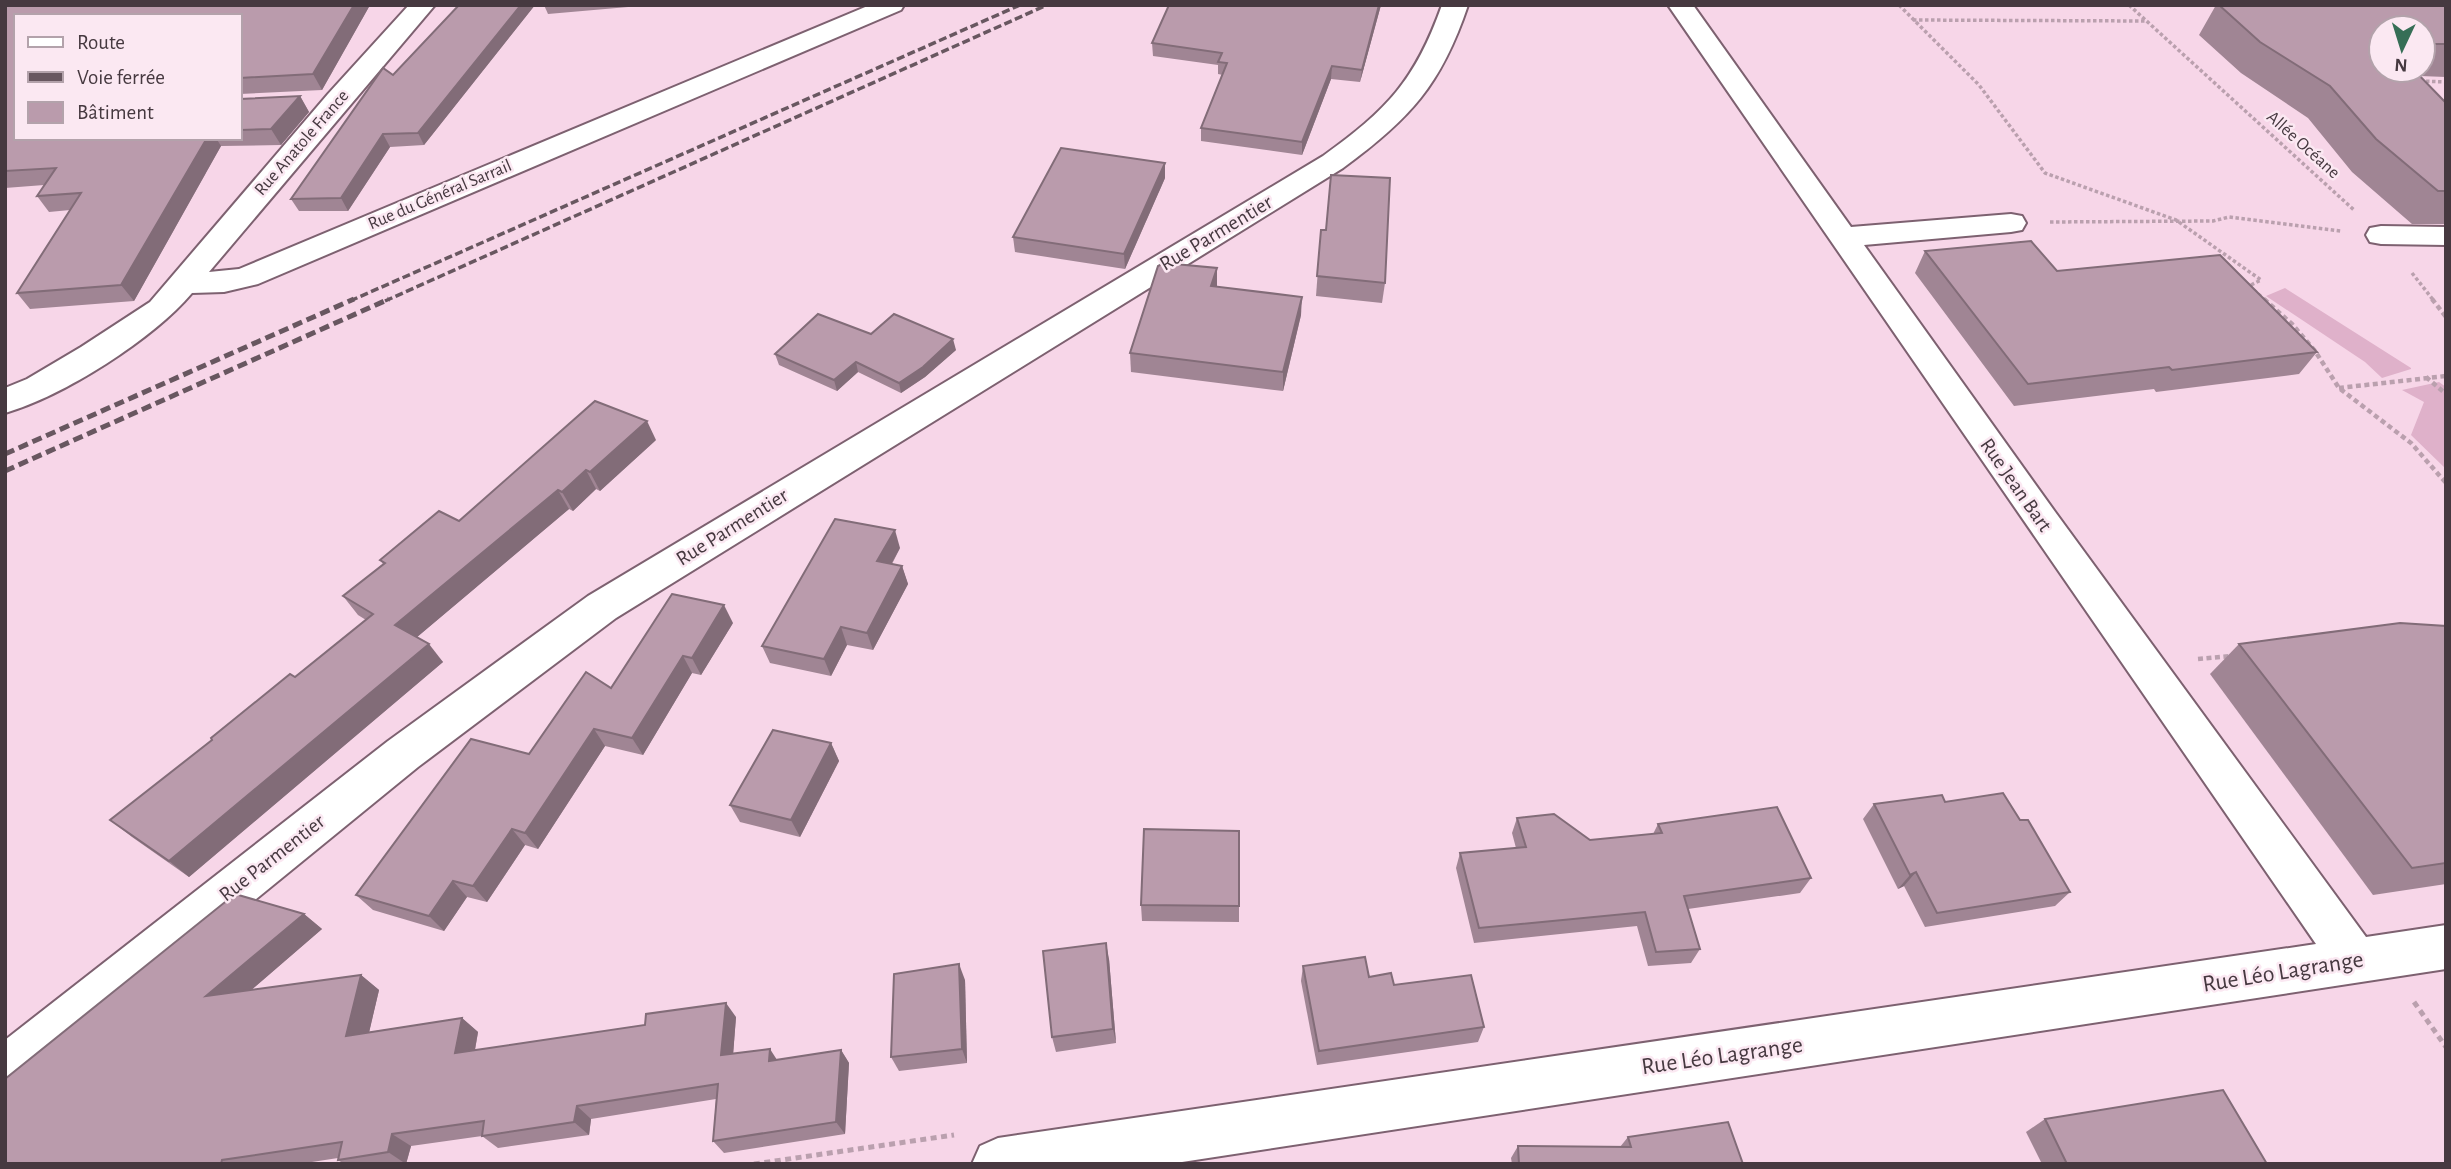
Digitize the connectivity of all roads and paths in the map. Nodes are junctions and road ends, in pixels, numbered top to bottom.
1 (423, 5) edge
2 (892, 5) edge
3 (1455, 5) edge
4 (1680, 5) edge
5 (1899, 5) edge
6 (2129, 5) edge
7 (1913, 20) junction
8 (2146, 21) junction
9 (304, 100) dead end
10 (338, 100) junction
11 (2176, 220) junction
12 (2011, 222) joint
13 (2381, 234) junction
14 (2446, 236) edge
15 (1842, 237) junction
16 (183, 283) junction
17 (2446, 317) edge
18 (2446, 376) edge
19 (2426, 377) junction
20 (2339, 388) junction
21 (2446, 394) edge
22 (5, 401) edge
23 (2446, 483) edge
24 (2237, 655) dead end
25 (2145, 664) junction
26 (2446, 947) edge
27 (2356, 962) junction
28 (5, 1071) edge
29 (998, 1164) edge

1 - 10 street, Rue Anatole France
2 - 16 street, Rue du Général Sarrail
3 - 28 street, Rue Parmentier
4 - 15 street, Rue Jean Bart
5 - 7 path
6 - 8 path, Allée Océane
7 - 8 path
7 - 11 path
8 - 13 path, Allée Océane
9 - 10 street
10 - 16 street, Rue Anatole France
11 - 12 path
11 - 13 path
11 - 20 path
12 - 15 street
13 - 14 street
13 - 17 path, Allée Océane
15 - 25 street, Rue Jean Bart
16 - 22 street
18 - 19 path
19 - 20 path
19 - 21 path
20 - 23 path
24 - 25 path
25 - 27 street, Rue Jean Bart
26 - 27 street, Rue Léo Lagrange
27 - 29 street, Rue Léo Lagrange

